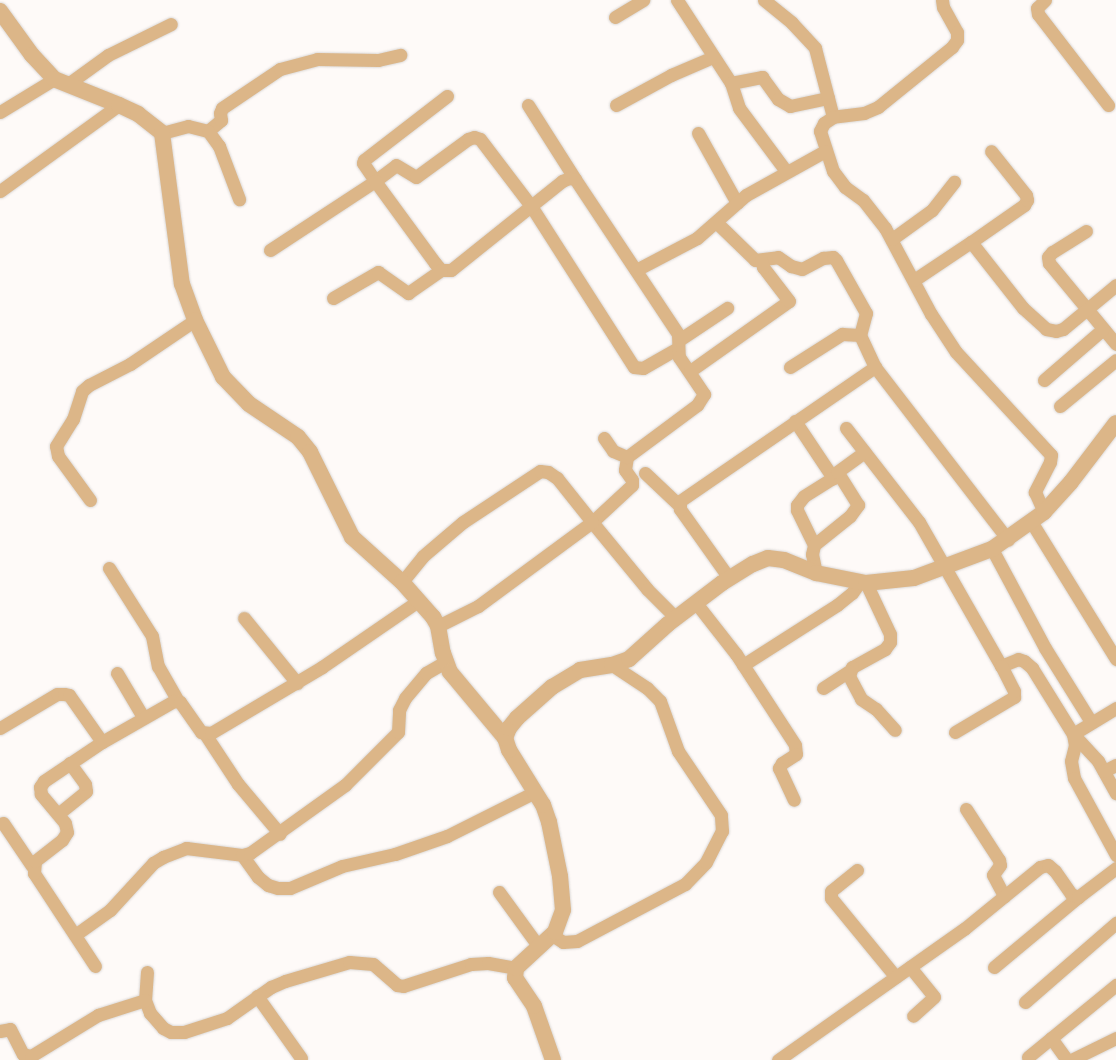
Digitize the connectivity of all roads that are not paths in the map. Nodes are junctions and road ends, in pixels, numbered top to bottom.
1 (643, 0) edge
2 (677, 0) edge
3 (764, 0) edge
4 (942, 0) edge
5 (1045, 0) edge
6 (0, 11) edge
7 (616, 16) dead end
8 (171, 24) dead end
9 (400, 55) dead end
10 (713, 57) junction
11 (61, 81) junction
12 (731, 83) junction
13 (447, 96) dead end
14 (828, 98) junction
15 (119, 105) junction
16 (528, 105) dead end
17 (616, 105) dead end
18 (1108, 105) dead end
19 (0, 112) edge
20 (833, 117) junction
21 (208, 131) junction
22 (162, 133) junction
23 (698, 133) dead end
24 (825, 151) junction
25 (991, 152) dead end
26 (786, 171) junction
27 (574, 179) junction
28 (375, 181) junction
29 (954, 182) dead end
30 (0, 191) edge
31 (238, 199) dead end
32 (737, 203) junction
33 (531, 206) junction
34 (717, 223) junction
35 (1086, 231) dead end
36 (892, 239) junction
37 (971, 242) junction
38 (270, 250) dead end
39 (761, 260) junction
40 (442, 270) junction
41 (636, 270) junction
42 (914, 280) junction
43 (1116, 285) edge
44 (333, 298) dead end
45 (727, 308) dead end
46 (1086, 308) junction
47 (195, 320) junction
48 (1103, 329) junction
49 (860, 335) junction
50 (679, 344) junction
51 (1116, 344) edge
52 (1116, 360) edge
53 (790, 367) dead end
54 (874, 367) junction
55 (690, 371) junction
56 (1044, 380) dead end
57 (1060, 406) dead end
58 (795, 421) junction
59 (846, 428) dead end
60 (1115, 429) edge
61 (604, 438) dead end
62 (865, 452) junction
63 (627, 457) junction
64 (645, 473) dead end
65 (835, 476) junction
66 (90, 500) dead end
67 (680, 506) junction
68 (1044, 512) junction
69 (592, 522) junction
70 (1032, 523) junction
71 (1008, 540) junction
72 (814, 545) junction
73 (992, 549) junction
74 (946, 567) junction
75 (109, 568) dead end
76 (816, 573) junction
77 (728, 578) junction
78 (402, 582) junction
79 (862, 583) junction
80 (418, 601) junction
81 (696, 603) junction
82 (244, 618) dead end
83 (676, 618) junction
84 (438, 626) junction
85 (1116, 659) edge
86 (445, 662) junction
87 (612, 665) junction
88 (743, 665) junction
89 (1001, 666) junction
90 (849, 671) junction
91 (117, 673) dead end
92 (297, 682) junction
93 (823, 688) dead end
94 (178, 701) junction
95 (1116, 708) edge
96 (143, 717) junction
97 (1091, 722) junction
98 (0, 728) edge
99 (895, 730) dead end
100 (955, 732) dead end
101 (205, 734) junction
102 (1073, 734) junction
103 (506, 738) junction
104 (102, 742) junction
105 (70, 763) junction
106 (1116, 765) edge
107 (1104, 771) junction
108 (535, 792) junction
109 (1116, 793) edge
110 (794, 800) dead end
111 (966, 809) dead end
112 (58, 814) junction
113 (3, 823) dead end
114 (280, 834) junction
115 (1116, 855) edge
116 (242, 856) junction
117 (32, 866) junction
118 (1116, 868) edge
119 (857, 870) dead end
120 (500, 892) dead end
121 (1004, 896) junction
122 (1078, 897) junction
123 (1116, 923) edge
124 (74, 935) junction
125 (552, 935) junction
126 (539, 946) junction
127 (95, 966) dead end
128 (910, 967) junction
129 (994, 967) dead end
130 (516, 968) junction
131 (147, 972) dead end
132 (896, 977) junction
133 (1116, 984) edge
134 (257, 996) junction
135 (145, 1000) junction
136 (1025, 1002) dead end
137 (913, 1016) dead end
138 (0, 1031) edge
139 (1051, 1038) junction
140 (1116, 1038) edge
141 (1028, 1057) dead end
142 (300, 1058) dead end
143 (552, 1060) edge
144 (778, 1060) edge
145 (1068, 1060) edge
146 (1071, 1060) edge

1 - 7 street
2 - 10 street
3 - 14 street
4 - 20 street
5 - 18 street
6 - 11 street
8 - 11 street
9 - 21 street
10 - 12 street
10 - 17 street
11 - 15 street
11 - 19 street
12 - 14 street
12 - 26 street
13 - 28 street
14 - 20 street
15 - 22 street
15 - 30 street
16 - 27 street
20 - 24 street
21 - 22 street
21 - 31 street
22 - 47 street
23 - 32 street
24 - 26 street
24 - 36 street
25 - 37 street
26 - 32 street
27 - 33 street
27 - 41 street
28 - 33 street
28 - 38 street
28 - 40 street
29 - 36 street
32 - 34 street
33 - 40 street
33 - 50 street
34 - 39 street
34 - 41 street
35 - 46 street
36 - 42 street
37 - 42 street
37 - 46 street
39 - 49 street
39 - 55 street
40 - 44 street
41 - 50 street
42 - 68 street
43 - 46 street
45 - 50 street
46 - 48 street
47 - 66 street
47 - 78 street
48 - 51 street
48 - 56 street
49 - 53 street
49 - 54 street
50 - 55 street
52 - 57 street
54 - 58 street
54 - 71 street
55 - 63 street
58 - 65 street
58 - 67 street
59 - 62 street
60 - 68 street
61 - 63 street
62 - 65 street
62 - 74 street
63 - 69 street
64 - 67 street
65 - 72 street
65 - 72 street
67 - 77 street
68 - 70 street
69 - 78 street
69 - 83 street
69 - 84 street
70 - 71 street
70 - 85 street
71 - 73 street
72 - 76 street
73 - 74 street
73 - 97 street
74 - 79 street
74 - 89 street
75 - 94 street
76 - 77 street
76 - 79 street
77 - 81 street
78 - 80 street
79 - 88 street
79 - 90 street
80 - 84 street
80 - 92 street
81 - 83 street
81 - 88 street
82 - 92 street
83 - 87 street
84 - 86 street
86 - 103 street
86 - 114 street
87 - 103 street
87 - 125 street
88 - 110 street
89 - 100 street
89 - 102 street
90 - 93 street
90 - 99 street
91 - 96 street
92 - 101 street
94 - 96 street
94 - 101 street
95 - 97 street
96 - 104 street
97 - 102 street
98 - 104 street
101 - 114 street
102 - 107 street
102 - 115 street
103 - 108 street
104 - 105 street
105 - 112 street
105 - 112 street
106 - 107 street
107 - 109 street
108 - 116 street
108 - 125 street
111 - 121 street
112 - 117 street
113 - 117 street
114 - 116 street
116 - 124 street
117 - 124 street
118 - 122 street
119 - 132 street
120 - 126 street
121 - 122 street
121 - 128 street
122 - 129 street
123 - 136 street
124 - 127 street
125 - 126 street
126 - 130 street
128 - 132 street
128 - 137 street
130 - 134 street
130 - 143 street
131 - 135 street
132 - 144 street
133 - 139 street
134 - 135 street
134 - 142 street
135 - 138 street
139 - 141 street
139 - 145 street
140 - 146 street

